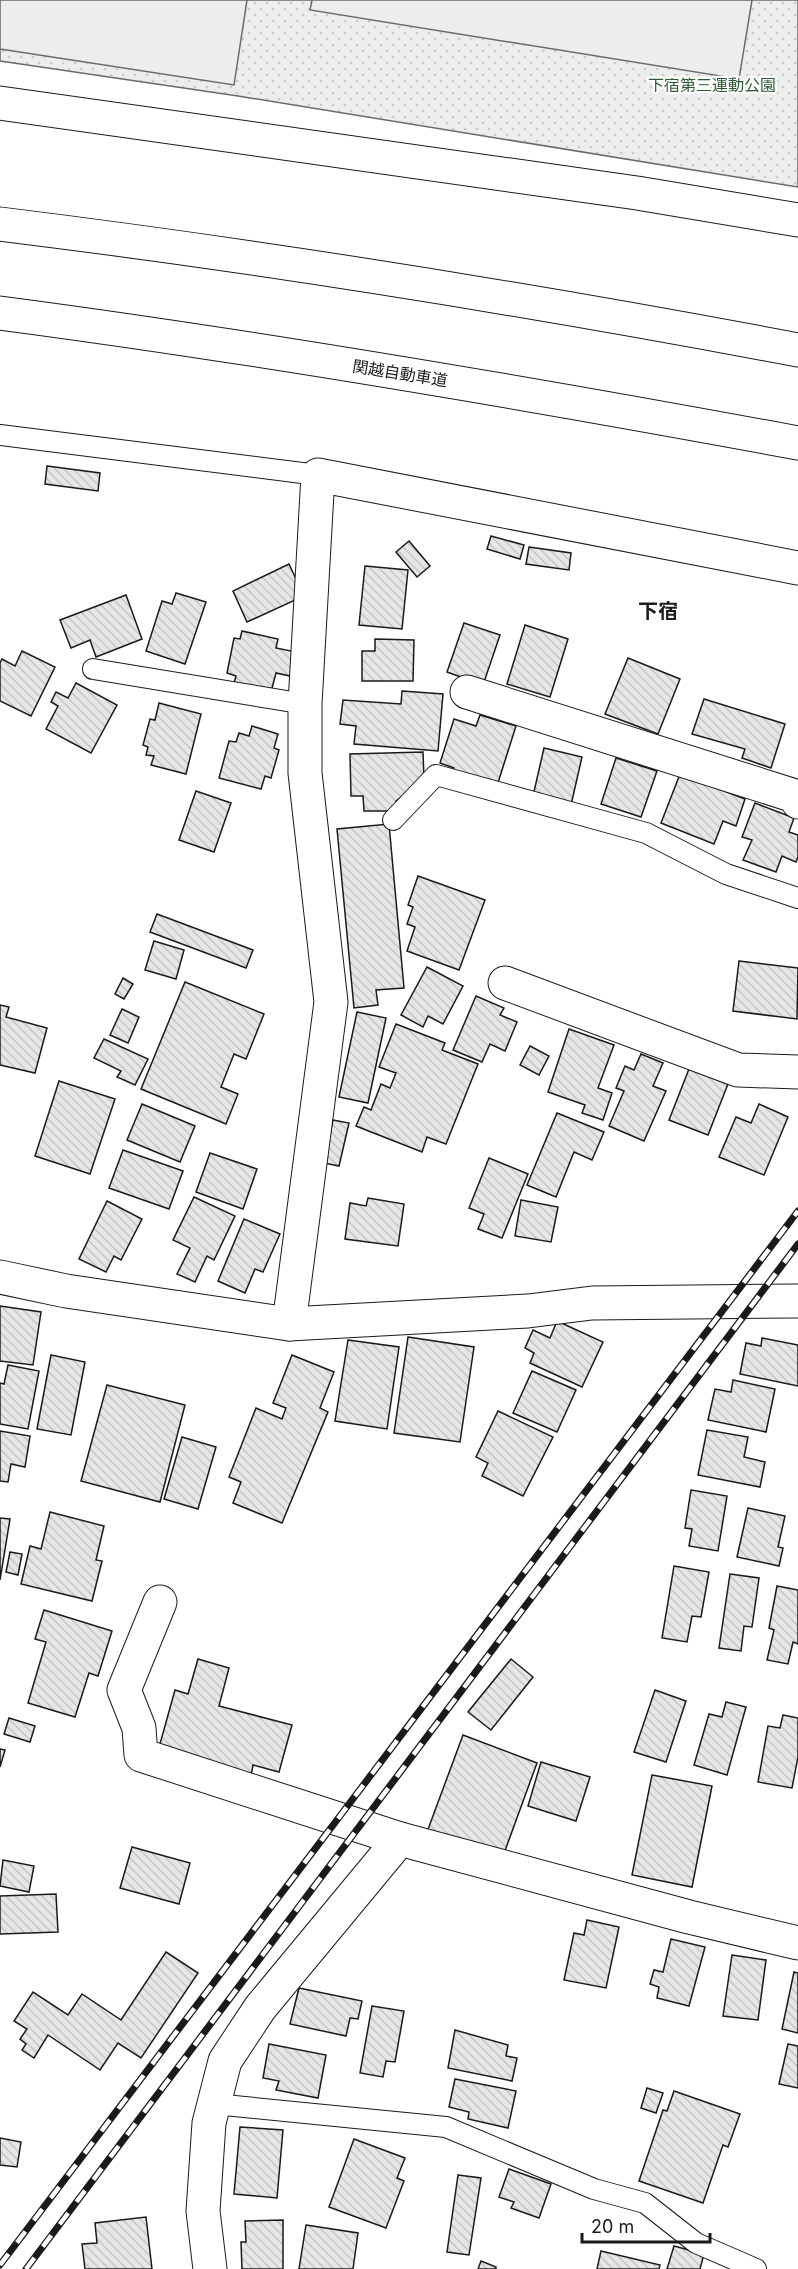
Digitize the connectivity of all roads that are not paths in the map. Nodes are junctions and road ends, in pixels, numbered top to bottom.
1 (0, 103) edge
2 (798, 220) edge
3 (0, 224) edge
4 (0, 313) edge
5 (798, 350) edge
6 (0, 435) edge
7 (798, 443) edge
8 (318, 475) junction
9 (798, 568) edge
10 (93, 669) dead end
11 (467, 692) dead end
12 (304, 704) junction
13 (798, 802) edge
14 (393, 820) dead end
15 (798, 898) edge
16 (505, 983) dead end
17 (798, 1072) edge
18 (0, 1277) edge
19 (798, 1301) edge
20 (289, 1324) junction
21 (160, 1602) dead end
22 (400, 1839) junction
23 (798, 1943) edge
24 (214, 2104) junction
25 (210, 2269) edge
26 (756, 2269) edge

1 - 2 main road
3 - 5 main road
4 - 7 main road, 関越自動車道
6 - 8 lane
8 - 9 main road
8 - 12 main road
10 - 12 lane
11 - 13 main road
12 - 20 main road
14 - 15 lane
16 - 17 main road
18 - 20 main road
19 - 20 main road
21 - 22 main road
22 - 23 main road
22 - 24 main road
24 - 25 main road
24 - 26 lane

